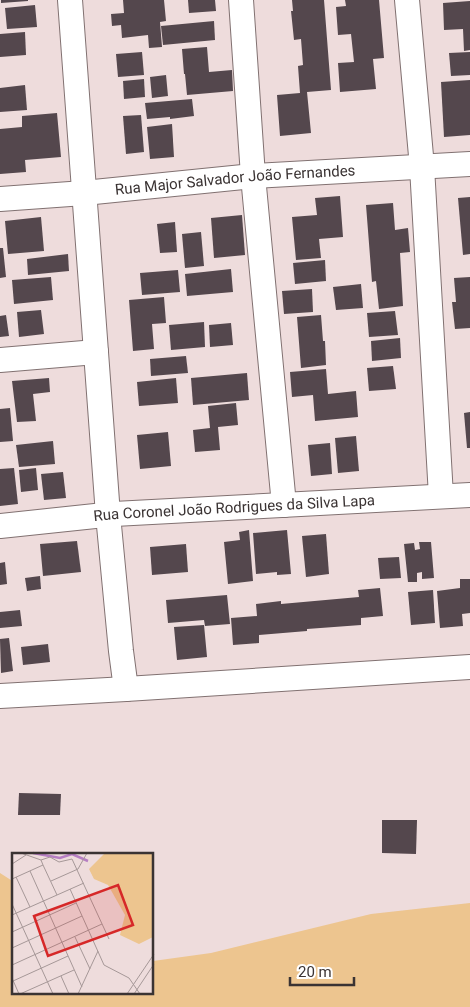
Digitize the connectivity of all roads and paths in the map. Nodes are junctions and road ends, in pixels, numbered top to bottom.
1 (70, 0) edge
2 (241, 0) edge
3 (407, 0) edge
4 (470, 164) edge
5 (422, 167) junction
6 (253, 176) junction
7 (84, 192) junction
8 (0, 199) edge
9 (96, 352) junction
10 (0, 360) edge
11 (470, 495) edge
12 (441, 496) junction
13 (284, 505) junction
14 (108, 515) junction
15 (0, 526) edge
16 (470, 667) edge
17 (126, 690) junction
18 (0, 696) edge

1 - 7 street
2 - 6 street
3 - 5 street
4 - 5 street, Rua Major Salvador João Fernandes
5 - 6 street, Rua Major Salvador João Fernandes
5 - 12 street
6 - 7 street, Rua Major Salvador João Fernandes
6 - 13 street
7 - 8 street, Rua Major Salvador João Fernandes
7 - 9 street
9 - 10 street
9 - 14 street
11 - 12 street, Rua Coronel João Rodrigues da Silva Lapa
12 - 13 street, Rua Coronel João Rodrigues da Silva Lapa
13 - 14 street, Rua Coronel João Rodrigues da Silva Lapa
14 - 15 street, Rua Coronel João Rodrigues da Silva Lapa
14 - 17 street
16 - 17 street
17 - 18 street

